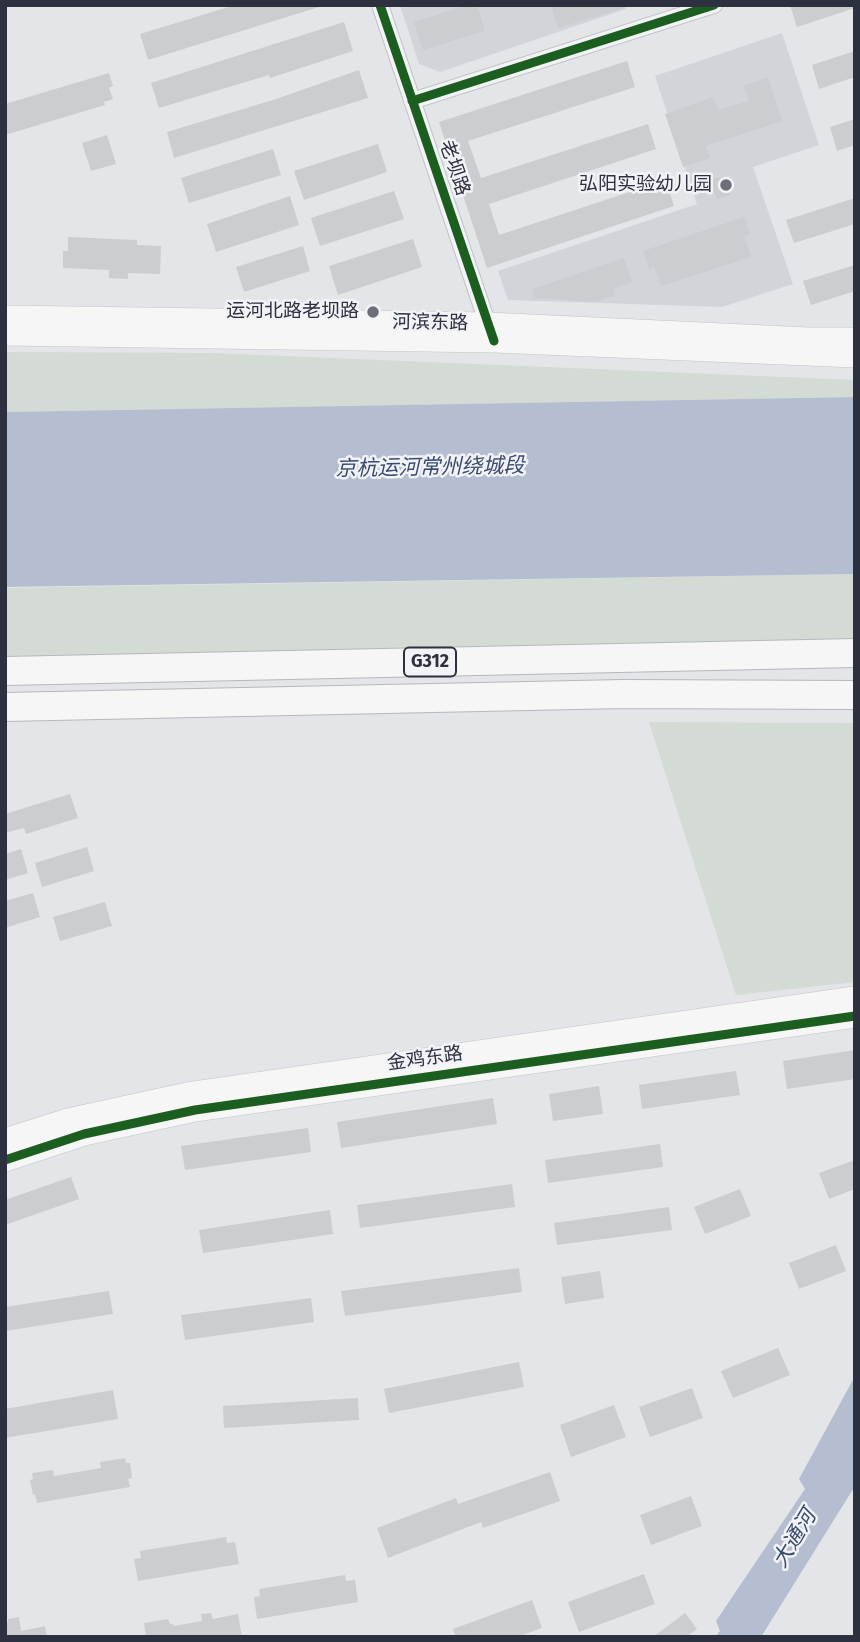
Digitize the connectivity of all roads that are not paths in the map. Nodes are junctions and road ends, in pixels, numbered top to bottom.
1 (380, 5) edge
2 (714, 5) edge
3 (412, 101) junction
4 (5, 317) edge
5 (491, 333) junction
6 (5, 334) edge
7 (855, 339) edge
8 (855, 356) edge
9 (855, 653) edge
10 (5, 671) edge
11 (855, 695) edge
12 (5, 706) edge
13 (855, 998) edge
14 (855, 1016) edge
15 (5, 1140) edge
16 (5, 1160) edge

1 - 3 street, 老坝路
2 - 3 street
3 - 5 street, 老坝路
4 - 5 street, 河滨东路
5 - 6 street, 河滨东路
5 - 7 street, 河滨东路
5 - 8 street, 河滨东路
9 - 10 highway, G312
11 - 12 highway, G312
13 - 15 street, 金鸡东路
14 - 16 street, 金鸡东路

